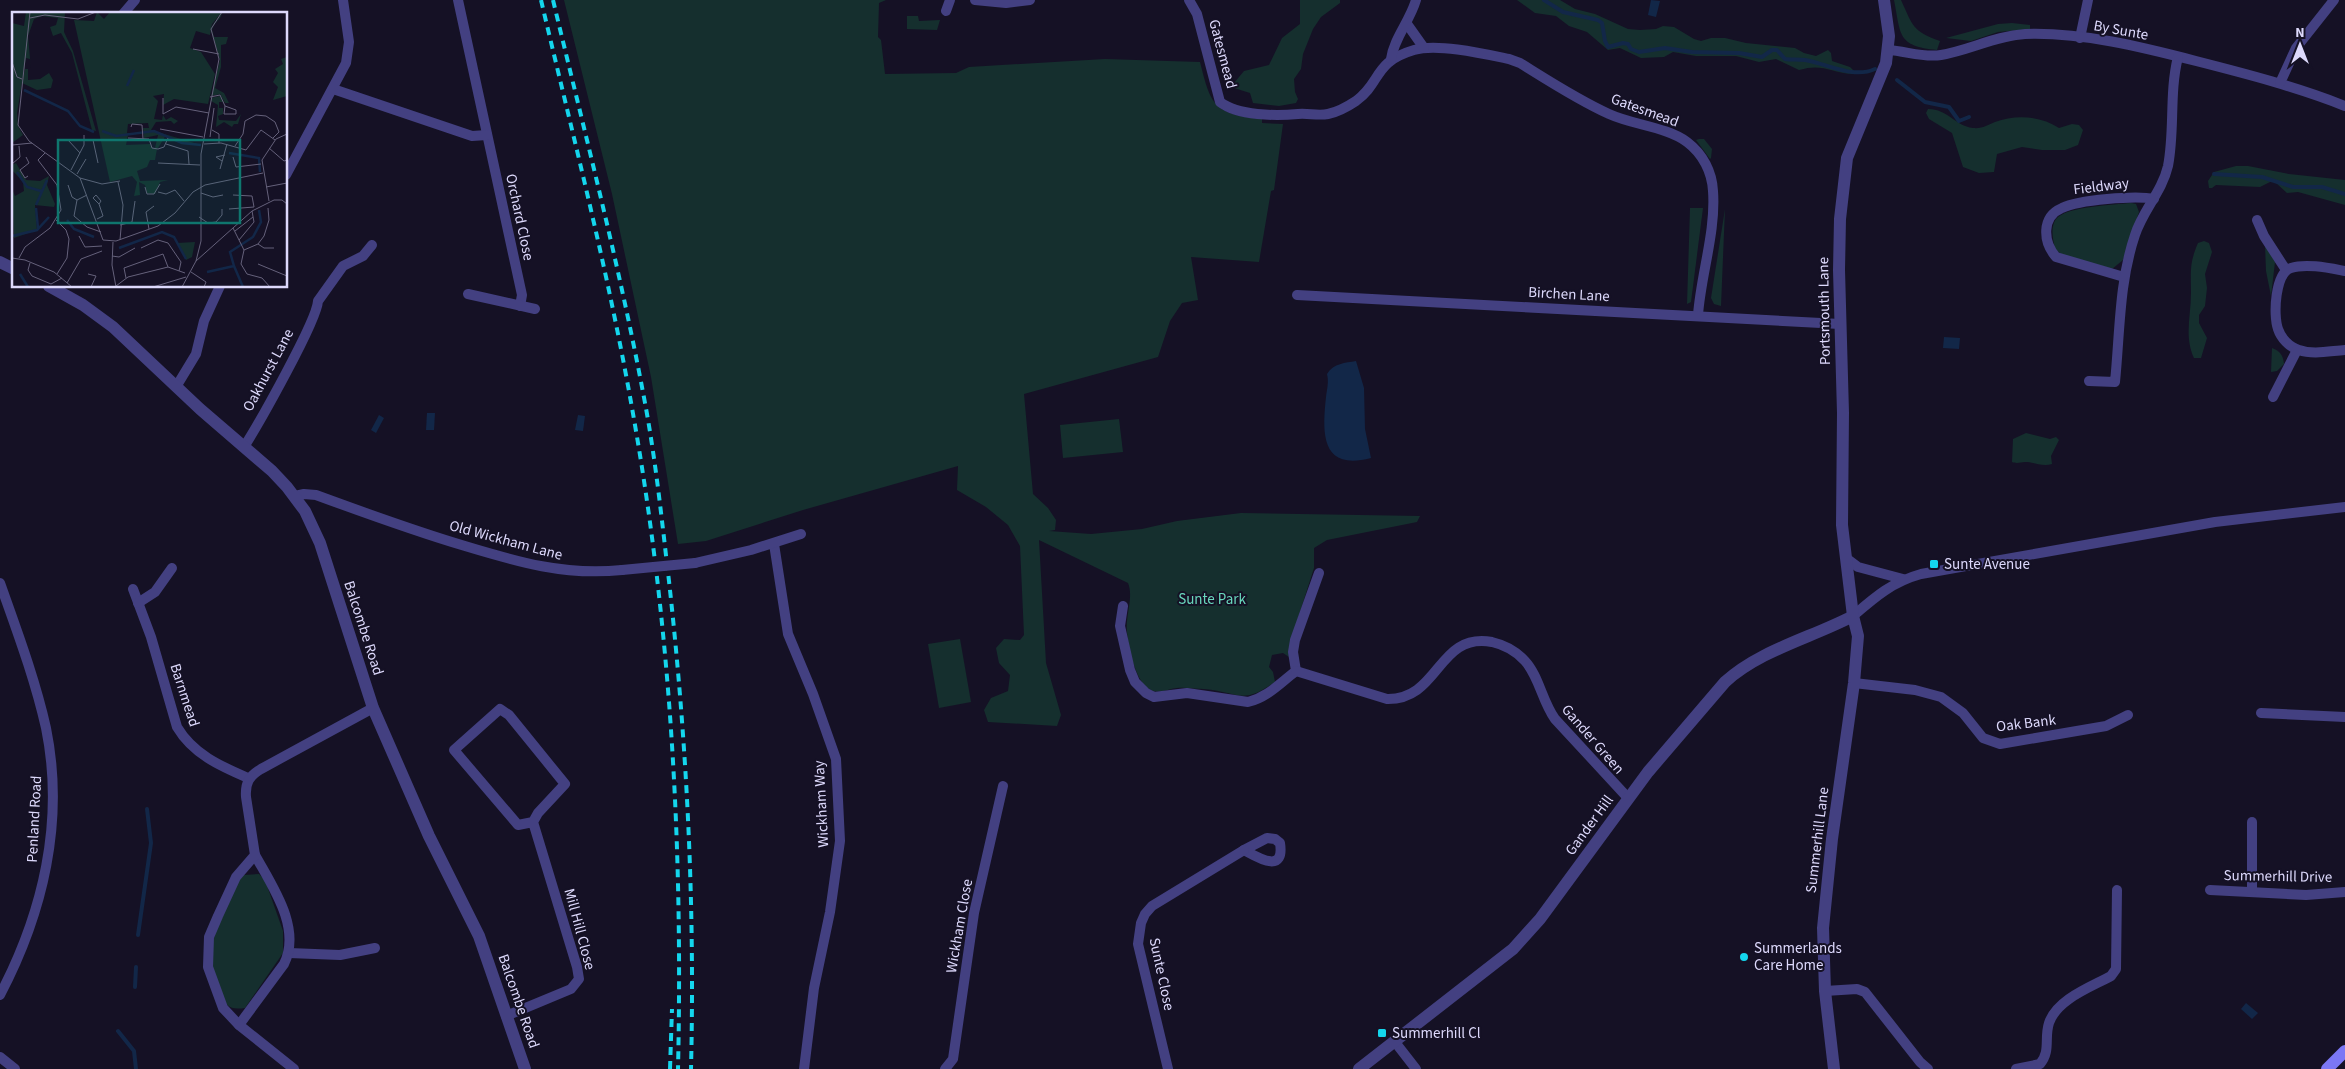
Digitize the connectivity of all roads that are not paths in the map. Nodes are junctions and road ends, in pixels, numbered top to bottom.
1 (135, 0) edge
2 (344, 0) edge
3 (458, 0) edge
4 (950, 0) edge
5 (975, 0) edge
6 (1030, 0) edge
7 (1190, 0) edge
8 (1416, 0) edge
9 (2088, 0) edge
10 (2334, 0) edge
11 (1885, 6) edge
12 (946, 11) dead end
13 (128, 12) edge
14 (1407, 24) junction
15 (2080, 38) junction
16 (1424, 48) junction
17 (1888, 50) junction
18 (2178, 57) junction
19 (1391, 59) junction
20 (2280, 83) junction
21 (333, 89) junction
22 (2345, 106) edge
23 (487, 135) junction
24 (288, 170) edge
25 (2154, 199) junction
26 (2257, 220) dead end
27 (372, 245) dead end
28 (0, 262) edge
29 (12, 268) edge
30 (2286, 270) junction
31 (2345, 271) edge
32 (2124, 277) junction
33 (52, 288) edge
34 (219, 288) edge
35 (468, 294) dead end
36 (1297, 295) dead end
37 (520, 306) junction
38 (534, 309) dead end
39 (1698, 315) junction
40 (1840, 324) junction
41 (2297, 350) junction
42 (2345, 350) edge
43 (2090, 381) dead end
44 (176, 387) junction
45 (2273, 397) dead end
46 (244, 447) junction
47 (295, 496) junction
48 (2345, 507) edge
49 (801, 534) dead end
50 (774, 544) junction
51 (1846, 558) junction
52 (172, 568) dead end
53 (1319, 573) dead end
54 (1903, 579) junction
55 (0, 583) edge
56 (133, 589) dead end
57 (138, 603) junction
58 (1123, 606) dead end
59 (1853, 616) junction
60 (1296, 671) junction
61 (1854, 683) junction
62 (373, 708) junction
63 (2261, 713) dead end
64 (2128, 715) dead end
65 (2345, 717) edge
66 (248, 778) junction
67 (1003, 786) dead end
68 (1628, 798) junction
69 (533, 822) junction
70 (2252, 822) dead end
71 (1244, 850) dead end
72 (255, 855) junction
73 (2117, 890) dead end
74 (2210, 890) dead end
75 (2252, 892) junction
76 (2345, 892) edge
77 (375, 948) dead end
78 (289, 953) junction
79 (1825, 991) junction
80 (0, 996) edge
81 (506, 1016) junction
82 (239, 1025) junction
83 (1395, 1042) junction
84 (2345, 1051) edge
85 (0, 1057) edge
86 (15, 1069) edge
87 (294, 1069) edge
88 (525, 1069) edge
89 (804, 1069) edge
90 (945, 1069) edge
91 (1168, 1069) edge
92 (1359, 1069) edge
93 (1416, 1069) edge
94 (1834, 1069) edge
95 (1928, 1069) edge
96 (2016, 1069) edge
97 (2327, 1069) edge

1 - 13 street
2 - 21 street
3 - 23 street, Orchard Close
4 - 12 street
5 - 6 street
7 - 19 street, Gatesmead
8 - 14 street, Gatesmead
9 - 15 street
10 - 20 street
11 - 17 street, Portsmouth Lane
14 - 16 street
14 - 19 street, Gatesmead
15 - 17 street, By Sunte
15 - 18 street, By Sunte
16 - 19 street, Gatesmead
16 - 39 street, Gatesmead
17 - 40 street, Portsmouth Lane
18 - 20 street, By Sunte
18 - 25 street
20 - 22 street, By Sunte
21 - 23 street
21 - 24 street
23 - 37 street, Orchard Close
25 - 32 street
25 - 32 street, Fieldway
26 - 30 street
27 - 46 street, Oakhurst Lane
28 - 29 street
30 - 31 street
30 - 41 street
32 - 43 street
33 - 44 street, Balcombe Road
34 - 44 street
35 - 37 street
36 - 39 street, Birchen Lane
37 - 38 street
39 - 40 street, Birchen Lane
40 - 51 street, Portsmouth Lane
41 - 42 street
41 - 45 street
44 - 46 street, Balcombe Road
46 - 47 street, Balcombe Road
47 - 50 street, Old Wickham Lane, bridge
47 - 62 street, Balcombe Road
48 - 54 street
49 - 50 street, Old Wickham Lane
50 - 89 street, Wickham Way
51 - 54 street
51 - 59 street, Portsmouth Lane
52 - 57 street
53 - 60 street
54 - 59 street
55 - 80 street, Penland Road
56 - 57 street, Barnmead
57 - 66 street, Barnmead
58 - 60 street
59 - 61 street, Summerhill Lane
59 - 68 street, Gander Hill
60 - 68 street, Gander Green
61 - 64 street, Oak Bank
61 - 79 street, Summerhill Lane
62 - 66 street
62 - 81 street, Balcombe Road
63 - 65 street
66 - 72 street
67 - 90 street, Wickham Close
68 - 83 street, Gander Hill
69 - 69 street
69 - 81 street, Mill Hill Close
70 - 75 street
71 - 91 street, Sunte Close
72 - 78 street
72 - 82 street
73 - 96 street
74 - 75 street, Summerhill Drive
75 - 76 street, Summerhill Drive
77 - 78 street
78 - 82 street
79 - 94 street, Summerhill Lane
79 - 95 street
81 - 88 street, Balcombe Road
82 - 87 street
83 - 92 street, Gander Hill
83 - 93 street
84 - 97 main road
85 - 86 street

